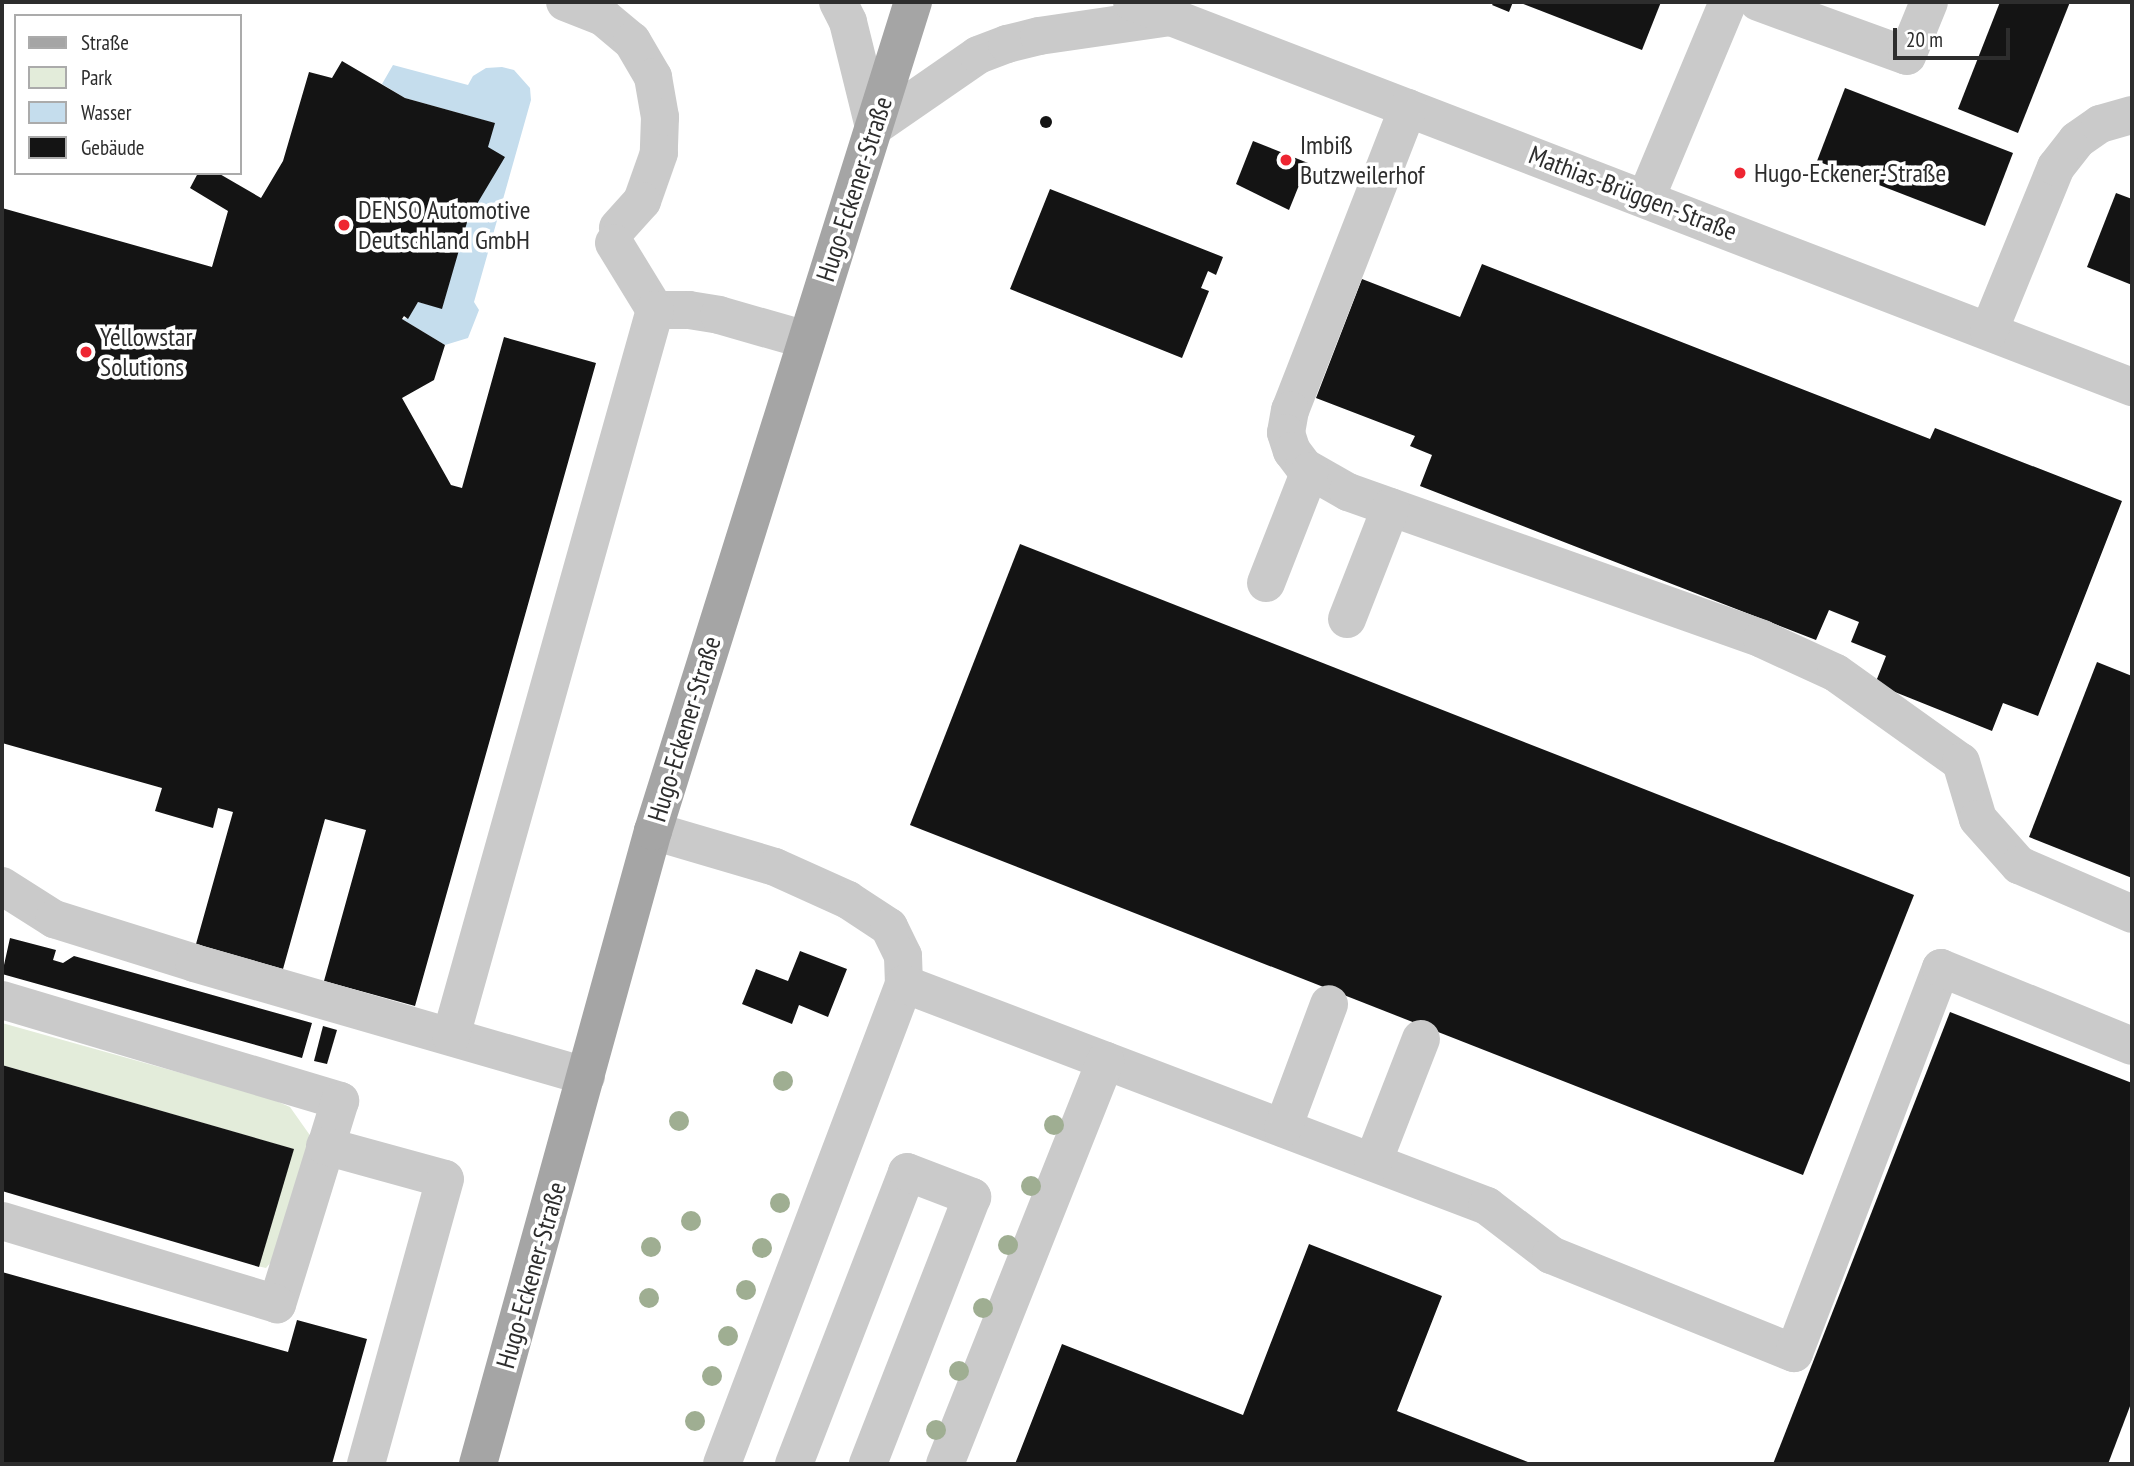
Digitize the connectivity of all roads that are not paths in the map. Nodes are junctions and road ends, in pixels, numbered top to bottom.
1 (565, 2) edge
2 (838, 2) edge
3 (913, 2) edge
4 (1132, 2) edge
5 (1728, 2) edge
6 (1758, 2) edge
7 (1929, 2) edge
8 (1164, 9) edge
9 (1408, 108) junction
10 (2132, 115) edge
11 (874, 127) junction
12 (1646, 198) junction
13 (655, 310) junction
14 (1989, 331) junction
15 (806, 340) junction
16 (2132, 387) edge
17 (1310, 471) junction
18 (1391, 507) junction
19 (1266, 583) dead end
20 (1348, 619) dead end
21 (653, 831) junction
22 (2, 886) edge
23 (2132, 914) edge
24 (904, 985) junction
25 (2, 999) edge
26 (1329, 1004) dead end
27 (451, 1036) junction
28 (1421, 1040) dead end
29 (2132, 1046) edge
30 (1105, 1061) junction
31 (586, 1076) junction
32 (1283, 1128) junction
33 (325, 1146) junction
34 (1373, 1163) junction
35 (2, 1221) edge
36 (366, 1464) edge
37 (478, 1464) edge
38 (722, 1464) edge
39 (793, 1464) edge
40 (868, 1464) edge
41 (945, 1464) edge

1 - 13 street
2 - 11 street
3 - 11 main road, Hugo-Eckener-Straße
4 - 8 street, Mathias-Brüggen-Straße
5 - 12 street
6 - 7 street
8 - 9 street, Mathias-Brüggen-Straße
8 - 11 street
9 - 12 street, Mathias-Brüggen-Straße
9 - 17 street
10 - 14 street
11 - 15 main road, Hugo-Eckener-Straße
12 - 14 street, Mathias-Brüggen-Straße
13 - 15 street
13 - 27 street
14 - 16 street, Mathias-Brüggen-Straße
15 - 21 main road, Hugo-Eckener-Straße
17 - 18 street
17 - 19 street
18 - 20 street
18 - 23 street
21 - 24 street
21 - 31 main road, Hugo-Eckener-Straße
22 - 27 street
24 - 30 street
24 - 38 street
25 - 33 street
26 - 32 street
27 - 31 street
28 - 34 street
29 - 34 street
30 - 32 street
30 - 41 street
31 - 37 main road, Hugo-Eckener-Straße
32 - 34 street
33 - 35 street
33 - 36 street
39 - 40 street

